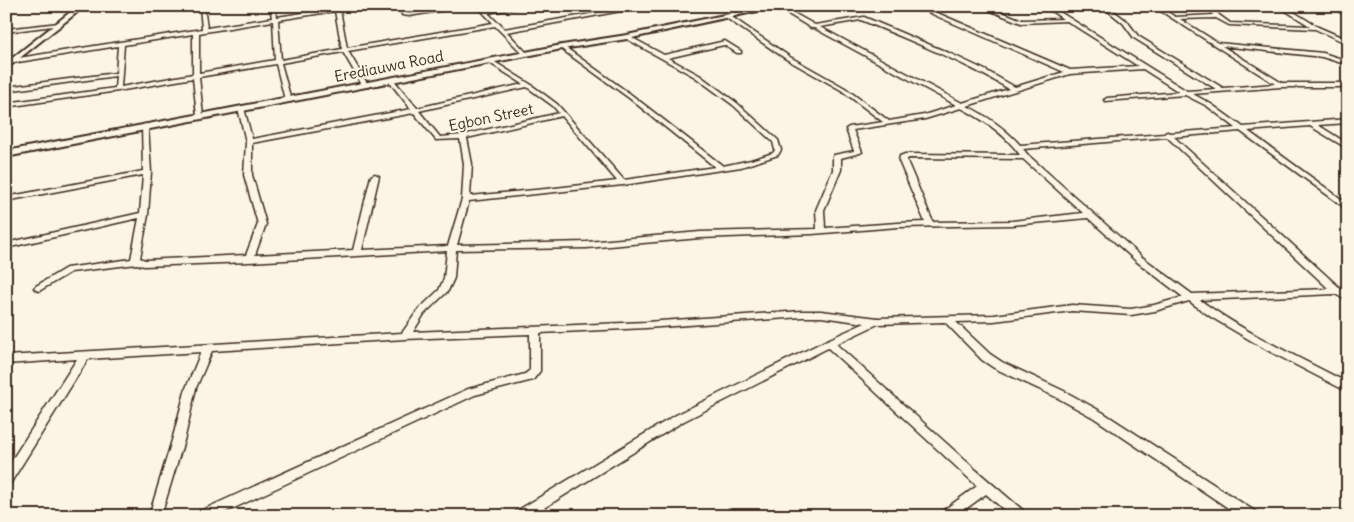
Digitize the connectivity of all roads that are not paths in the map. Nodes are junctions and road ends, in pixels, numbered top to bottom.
1 (82, 6) edge
2 (202, 6) edge
3 (272, 6) edge
4 (357, 6) edge
5 (402, 6) edge
6 (468, 6) edge
7 (479, 6) edge
8 (525, 6) edge
9 (646, 6) edge
10 (721, 6) edge
11 (777, 6) edge
12 (916, 6) edge
13 (981, 6) edge
14 (1046, 6) edge
15 (1104, 6) edge
16 (1155, 6) edge
17 (1209, 6) edge
18 (1280, 6) edge
19 (1327, 6) edge
20 (338, 8) edge
21 (486, 12) junction
22 (1348, 14) edge
23 (736, 15) junction
24 (727, 16) junction
25 (1217, 16) junction
26 (1176, 18) junction
27 (275, 19) junction
28 (1067, 20) junction
29 (59, 24) junction
30 (498, 24) junction
31 (814, 26) junction
32 (1316, 28) junction
33 (205, 30) junction
34 (6, 31) edge
35 (503, 31) junction
36 (196, 32) junction
37 (627, 37) junction
38 (1348, 42) edge
39 (121, 44) junction
40 (1218, 44) junction
41 (562, 47) junction
42 (345, 50) junction
43 (739, 52) dead end
44 (525, 54) junction
45 (663, 57) junction
46 (278, 61) junction
47 (490, 61) junction
48 (10, 62) edge
49 (1348, 62) edge
50 (6, 67) edge
51 (1144, 67) junction
52 (1069, 72) junction
53 (119, 74) junction
54 (196, 76) junction
55 (391, 80) junction
56 (365, 85) junction
57 (528, 85) junction
58 (1281, 85) junction
59 (1348, 85) edge
60 (6, 89) edge
61 (118, 89) junction
62 (1014, 89) junction
63 (1222, 90) junction
64 (1187, 94) junction
65 (288, 100) junction
66 (1107, 100) dead end
67 (6, 104) edge
68 (964, 106) junction
69 (241, 108) junction
70 (417, 110) junction
71 (564, 114) junction
72 (200, 116) junction
73 (1348, 121) edge
74 (887, 122) junction
75 (1311, 124) junction
76 (145, 126) junction
77 (1242, 128) junction
78 (1167, 134) junction
79 (462, 136) junction
80 (249, 142) junction
81 (1019, 148) junction
82 (1348, 148) edge
83 (6, 154) edge
84 (1024, 157) junction
85 (721, 168) junction
86 (148, 172) junction
87 (375, 176) dead end
88 (623, 183) junction
89 (6, 199) edge
90 (466, 199) junction
91 (1348, 208) edge
92 (144, 214) junction
93 (1089, 215) junction
94 (930, 224) junction
95 (821, 231) junction
96 (6, 246) edge
97 (452, 248) junction
98 (357, 253) junction
99 (249, 259) junction
100 (138, 261) junction
101 (38, 288) dead end
102 (1343, 292) edge
103 (1192, 297) junction
104 (1348, 298) edge
105 (947, 319) junction
106 (878, 321) junction
107 (535, 331) junction
108 (404, 336) junction
109 (829, 343) junction
110 (208, 348) junction
111 (84, 356) junction
112 (6, 360) edge
113 (1348, 388) edge
114 (6, 480) edge
115 (986, 487) junction
116 (155, 516) edge
117 (203, 516) edge
118 (520, 516) edge
119 (946, 516) edge
120 (1020, 516) edge
121 (1251, 516) edge

1 - 29 main road
2 - 33 street
3 - 27 street
4 - 20 street
5 - 6 street
7 - 21 street
8 - 21 street
9 - 35 street
10 - 23 street
11 - 23 street, Erediauwa Road
11 - 31 street
12 - 52 street
13 - 28 street
14 - 28 street
15 - 63 street
16 - 26 street
17 - 25 street
18 - 32 street
19 - 22 street
20 - 27 street
20 - 42 street
21 - 30 street
23 - 24 street, Erediauwa Road
24 - 37 street, Erediauwa Road
24 - 74 street
25 - 26 street
25 - 32 street
26 - 40 street
27 - 33 street
27 - 46 street
28 - 51 street
29 - 34 street
29 - 48 main road
30 - 35 street
30 - 42 street
31 - 62 street
31 - 68 street
32 - 38 street
33 - 36 street
35 - 44 street
36 - 39 street
36 - 54 street
37 - 41 street, Erediauwa Road
37 - 45 street
39 - 48 street
39 - 53 street
40 - 49 street
40 - 58 street
41 - 44 street, Erediauwa Road
41 - 85 street
42 - 46 street
42 - 56 street
43 - 45 street
44 - 47 street, Erediauwa Road
45 - 85 street
46 - 54 street
46 - 65 street
47 - 55 street, Erediauwa Road
47 - 57 street
48 - 50 main road
51 - 52 street
51 - 64 street
52 - 62 street
53 - 60 street
53 - 61 street
54 - 61 street
54 - 72 street
55 - 56 street, Erediauwa Road
55 - 70 street, Egbon Street
56 - 65 street, Erediauwa Road
57 - 70 street
57 - 71 street
58 - 59 street
58 - 63 street
61 - 67 street
62 - 68 street
63 - 64 street
64 - 66 street
64 - 77 street
65 - 69 street, Erediauwa Road
68 - 74 street
68 - 81 street
69 - 72 street, Erediauwa Road
69 - 80 street
70 - 79 street, Egbon Street
70 - 80 street
71 - 79 street, Egbon Street
71 - 88 street
72 - 76 street, Erediauwa Road
73 - 75 street
74 - 95 street
75 - 77 street
75 - 82 street
76 - 83 street, Erediauwa Road
76 - 86 street
77 - 78 street
77 - 91 street
78 - 81 street
78 - 102 street
79 - 90 street
80 - 99 street
81 - 84 street
84 - 93 street
84 - 94 street
85 - 88 street
86 - 89 street
86 - 92 street
87 - 98 street
88 - 90 street
90 - 97 street
92 - 96 street
92 - 100 street
93 - 94 street
93 - 103 street
94 - 95 street
95 - 97 street
97 - 98 street
97 - 108 street
98 - 99 street
99 - 100 street
100 - 101 street
102 - 103 street
102 - 104 street
103 - 105 street
103 - 113 street
105 - 106 street
105 - 121 street
106 - 107 street
106 - 109 street
107 - 108 street
107 - 117 street
108 - 110 street
109 - 115 street
109 - 118 street
110 - 111 street
110 - 116 street
111 - 112 street
111 - 114 street
115 - 119 street
115 - 120 street

